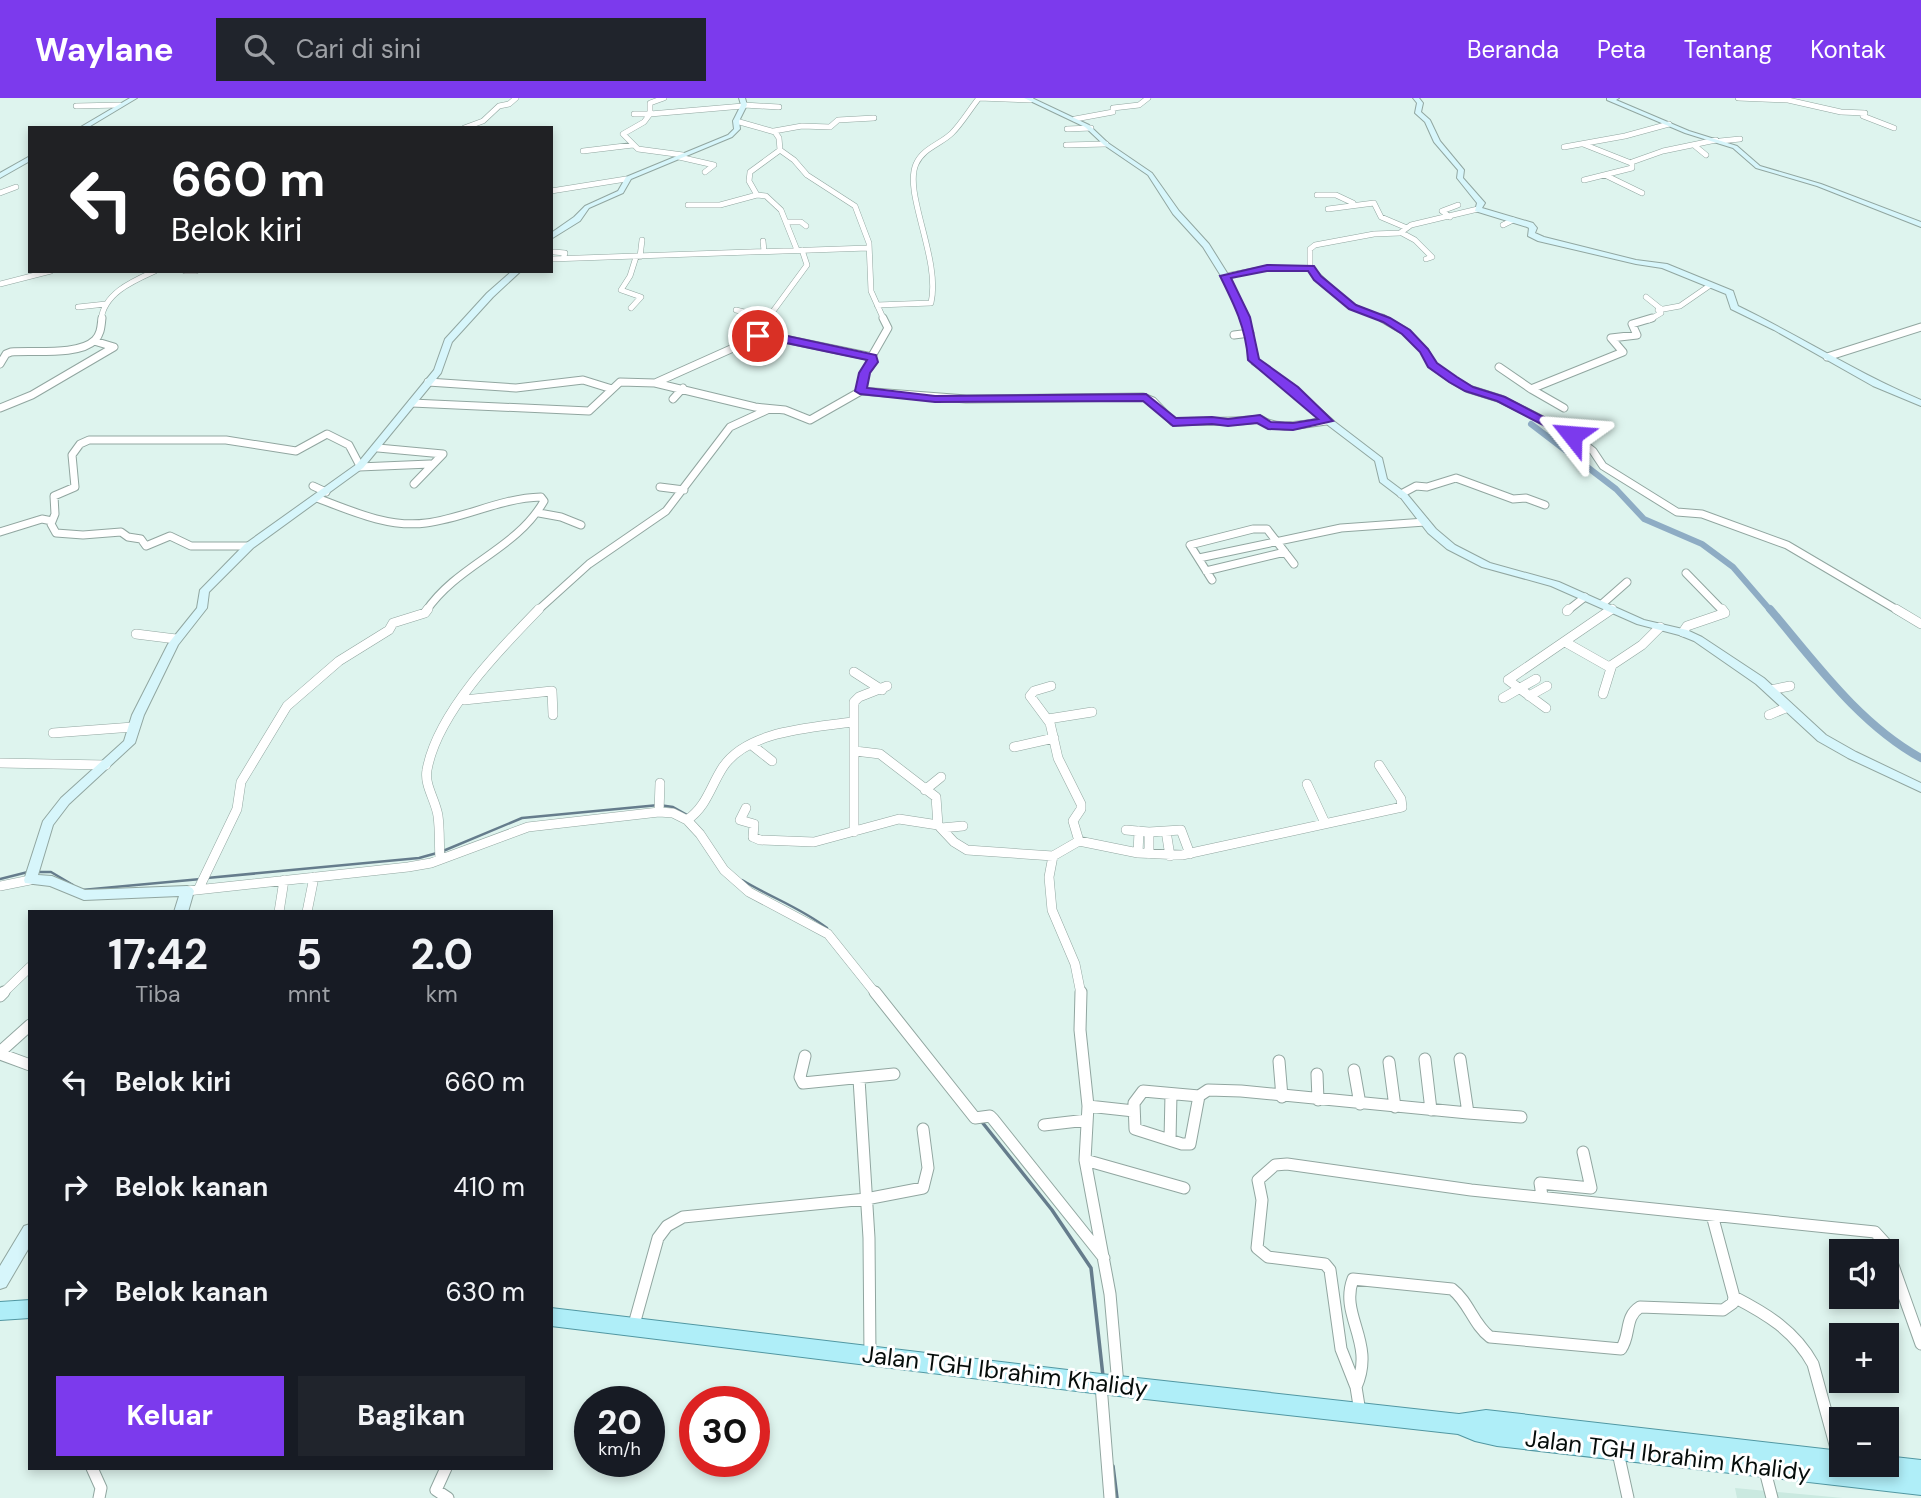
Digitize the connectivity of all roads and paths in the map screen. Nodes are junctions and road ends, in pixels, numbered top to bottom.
1 (134, 98) edge
2 (516, 98) edge
3 (664, 98) edge
4 (979, 98) edge
5 (1148, 98) edge
6 (1416, 98) edge
7 (1611, 98) edge
8 (1738, 98) edge
9 (1029, 99) edge
10 (743, 103) edge
11 (120, 105) junction
12 (76, 106) dead end
13 (779, 107) dead end
14 (634, 114) dead end
15 (650, 114) junction
16 (874, 118) dead end
17 (1075, 119) junction
18 (736, 121) junction
19 (1669, 124) junction
20 (85, 126) edge
21 (469, 126) edge
22 (1091, 128) junction
23 (1894, 128) dead end
24 (1067, 129) dead end
25 (775, 131) junction
26 (1740, 139) dead end
27 (1718, 140) junction
28 (1106, 144) junction
29 (1583, 144) junction
30 (633, 145) junction
31 (1066, 145) dead end
32 (1695, 146) junction
33 (1564, 148) dead end
34 (780, 150) junction
35 (583, 151) dead end
36 (1706, 155) dead end
37 (681, 156) junction
38 (28, 160) edge
39 (1631, 163) junction
40 (705, 172) dead end
41 (1605, 175) junction
42 (0, 176) edge
43 (626, 180) junction
44 (1584, 180) dead end
45 (16, 187) dead end
46 (553, 191) edge
47 (0, 193) edge
48 (1642, 193) dead end
49 (757, 195) junction
50 (1317, 195) dead end
51 (1354, 204) junction
52 (688, 205) dead end
53 (1458, 205) dead end
54 (1328, 209) dead end
55 (1478, 209) junction
56 (1450, 217) junction
57 (1513, 220) junction
58 (787, 222) junction
59 (1503, 225) dead end
60 (1921, 225) edge
61 (806, 226) dead end
62 (1404, 231) junction
63 (553, 236) edge
64 (642, 240) dead end
65 (763, 241) dead end
66 (869, 248) junction
67 (799, 250) junction
68 (764, 251) junction
69 (555, 252) dead end
70 (553, 259) edge
71 (563, 259) junction
72 (641, 259) junction
73 (1426, 259) dead end
74 (1310, 268) junction
75 (43, 273) edge
76 (151, 273) edge
77 (515, 273) edge
78 (1225, 276) junction
79 (0, 284) edge
80 (1709, 286) junction
81 (1646, 297) dead end
82 (106, 304) junction
83 (877, 305) junction
84 (78, 307) dead end
85 (631, 308) dead end
86 (1661, 309) junction
87 (736, 310) dead end
88 (769, 318) junction
89 (1921, 327) edge
90 (1250, 333) junction
91 (760, 334) junction
92 (1234, 335) dead end
93 (94, 341) junction
94 (872, 357) junction
95 (1827, 357) junction
96 (0, 364) edge
97 (1499, 366) dead end
98 (428, 382) junction
99 (655, 383) junction
100 (684, 388) junction
101 (1531, 388) junction
102 (612, 389) junction
103 (860, 391) junction
104 (673, 399) dead end
105 (412, 403) junction
106 (1921, 403) edge
107 (0, 408) edge
108 (1564, 408) dead end
109 (768, 409) junction
110 (1327, 421) junction
111 (378, 447) junction
112 (430, 464) junction
113 (359, 467) junction
114 (414, 484) dead end
115 (313, 486) dead end
116 (660, 487) dead end
117 (684, 490) junction
118 (1401, 494) junction
119 (322, 495) junction
120 (1545, 505) dead end
121 (539, 513) junction
122 (52, 521) junction
123 (1425, 522) junction
124 (1382, 524) junction
125 (581, 525) dead end
126 (1341, 528) junction
127 (0, 532) edge
128 (1388, 535) dead end
129 (1346, 536) dead end
130 (1277, 540) junction
131 (249, 546) junction
132 (1285, 552) junction
133 (1199, 558) junction
134 (1294, 564) dead end
135 (1206, 571) junction
136 (1686, 573) dead end
137 (1212, 580) dead end
138 (1627, 582) dead end
139 (1585, 597) junction
140 (1602, 604) junction
141 (1612, 609) junction
142 (1567, 611) dead end
143 (1921, 624) edge
144 (1660, 627) junction
145 (1683, 632) junction
146 (136, 634) dead end
147 (176, 639) junction
148 (1565, 642) junction
149 (1611, 668) junction
150 (855, 672) dead end
151 (1536, 679) dead end
152 (1051, 686) dead end
153 (1547, 686) dead end
154 (1790, 686) dead end
155 (1520, 690) junction
156 (1770, 690) junction
157 (1603, 694) dead end
158 (1529, 696) junction
159 (1503, 698) dead end
160 (464, 701) junction
161 (1788, 707) junction
162 (1546, 708) dead end
163 (1092, 712) dead end
164 (553, 715) dead end
165 (1769, 715) dead end
166 (1048, 719) junction
167 (852, 722) junction
168 (134, 727) junction
169 (54, 733) dead end
170 (1054, 738) junction
171 (752, 746) junction
172 (1014, 747) dead end
173 (855, 751) junction
174 (772, 761) dead end
175 (0, 763) edge
176 (106, 765) junction
177 (1379, 765) dead end
178 (941, 777) dead end
179 (660, 783) dead end
180 (1307, 784) dead end
181 (1921, 788) edge
182 (925, 789) junction
183 (660, 808) junction
184 (746, 808) dead end
185 (689, 818) junction
186 (1325, 823) junction
187 (940, 826) junction
188 (963, 827) dead end
189 (1126, 831) dead end
190 (1166, 831) junction
191 (854, 832) junction
192 (1144, 832) junction
193 (1079, 841) junction
194 (1138, 853) junction
195 (1149, 854) junction
196 (440, 855) junction
197 (1189, 855) junction
198 (1054, 856) junction
199 (1170, 856) junction
200 (31, 876) junction
201 (314, 877) junction
202 (284, 880) junction
203 (0, 886) edge
204 (197, 886) junction
205 (182, 910) edge
206 (279, 910) edge
207 (307, 910) edge
208 (28, 969) edge
209 (0, 996) edge
210 (28, 1027) edge
211 (0, 1053) edge
212 (805, 1056) dead end
213 (1425, 1059) dead end
214 (1460, 1059) dead end
215 (1279, 1061) dead end
216 (1389, 1062) dead end
217 (28, 1064) edge
218 (1354, 1070) dead end
219 (894, 1074) dead end
220 (1317, 1074) dead end
221 (859, 1079) junction
222 (1171, 1094) junction
223 (1199, 1096) junction
224 (1282, 1097) junction
225 (1318, 1100) junction
226 (1360, 1104) junction
227 (1088, 1106) junction
228 (1395, 1107) junction
229 (1431, 1110) junction
230 (1133, 1111) junction
231 (1468, 1113) junction
232 (1521, 1118) dead end
233 (1087, 1120) junction
234 (1044, 1125) dead end
235 (923, 1129) dead end
236 (1170, 1140) junction
237 (1583, 1153) dead end
238 (1085, 1160) junction
239 (1184, 1188) dead end
240 (1542, 1196) junction
241 (866, 1199) junction
242 (1712, 1215) junction
243 (28, 1234) edge
244 (1104, 1258) junction
245 (0, 1281) edge
246 (1734, 1297) junction
247 (28, 1309) edge
248 (0, 1311) edge
249 (553, 1317) edge
250 (633, 1328) junction
251 (1921, 1343) edge
252 (870, 1355) junction
253 (1109, 1384) junction
254 (1356, 1387) junction
255 (1360, 1412) junction
256 (1459, 1424) junction
257 (1829, 1425) edge
258 (1617, 1447) junction
259 (1829, 1460) edge
260 (1764, 1466) junction
261 (1899, 1468) edge
262 (93, 1470) edge
263 (445, 1470) edge
264 (1921, 1470) edge
265 (1921, 1485) edge
266 (99, 1498) edge
267 (448, 1498) edge
268 (1110, 1498) edge
269 (1628, 1498) edge
270 (1773, 1498) edge

1 - 11 street
2 - 21 street
3 - 15 street
4 - 9 street
4 - 83 street
5 - 17 street
6 - 55 street
7 - 19 street
8 - 23 street
9 - 17 street
10 - 13 street
10 - 15 street
10 - 18 street
11 - 12 street
11 - 20 street
14 - 15 street
15 - 30 street
16 - 25 street
17 - 22 street
18 - 25 street
18 - 37 street
19 - 27 street
19 - 29 street
22 - 24 street
22 - 28 street
25 - 34 street
26 - 27 street
27 - 32 street
27 - 60 street
28 - 31 street
28 - 78 street
29 - 33 street
29 - 39 street
30 - 35 street
30 - 37 street
32 - 36 street
32 - 39 street
34 - 49 street
34 - 66 street
37 - 40 street
37 - 43 street
38 - 42 street
39 - 41 street
41 - 44 street
41 - 48 street
43 - 46 street
43 - 63 street
45 - 47 street
49 - 52 street
49 - 58 street
50 - 51 street
51 - 54 street
51 - 62 street
53 - 56 street
55 - 56 street
55 - 57 street
56 - 62 street
57 - 59 street
57 - 80 street
58 - 61 street
58 - 67 street
62 - 73 street
62 - 74 street
64 - 72 street
65 - 68 street
66 - 67 street
66 - 83 street
67 - 68 street
67 - 88 street
68 - 72 street
69 - 71 street
70 - 71 street
71 - 72 street
72 - 85 street
74 - 78 street
74 - 143 street
75 - 79 street
76 - 82 street
77 - 98 street
78 - 90 street
80 - 86 street
80 - 95 street
81 - 86 street
82 - 84 street
82 - 93 street
83 - 94 street
86 - 101 street
87 - 88 street
88 - 91 street
89 - 95 street
90 - 92 street
90 - 110 street
91 - 94 street
91 - 99 street
93 - 96 street
93 - 107 street
94 - 103 street
95 - 106 street
97 - 101 street
98 - 102 street
98 - 105 street
99 - 100 street
99 - 102 street
100 - 104 street
100 - 109 street
101 - 108 street
102 - 105 street
103 - 109 street
103 - 110 street
105 - 111 street
109 - 117 street
110 - 118 street
111 - 112 street
111 - 113 street
112 - 113 street
112 - 114 street
113 - 119 street
113 - 122 street
115 - 119 street
116 - 117 street
117 - 160 street
118 - 120 street
118 - 123 street
119 - 121 street
119 - 131 street
121 - 125 street
121 - 204 street
122 - 127 street
122 - 131 street
123 - 124 street
123 - 139 street
124 - 126 street
124 - 128 street
126 - 129 street
126 - 130 street
130 - 132 street
130 - 133 street
130 - 133 street
131 - 147 street
132 - 134 street
132 - 135 street
133 - 135 street
135 - 137 street
136 - 145 street
138 - 140 street
139 - 140 street
139 - 142 street
140 - 141 street
141 - 144 street
141 - 148 street
144 - 145 street
144 - 149 street
145 - 156 street
146 - 147 street
147 - 168 street
148 - 149 street
148 - 155 street
149 - 157 street
150 - 167 street
151 - 155 street
152 - 166 street
153 - 158 street
154 - 156 street
155 - 158 street
155 - 159 street
156 - 161 street
158 - 162 street
160 - 164 street
160 - 196 street
161 - 165 street
161 - 181 street
163 - 166 street
166 - 170 street
167 - 171 street
167 - 173 street
168 - 169 street
168 - 176 street
170 - 172 street
170 - 193 street
171 - 174 street
171 - 185 street
173 - 182 street
173 - 191 street
175 - 176 street
176 - 200 street
177 - 186 street
178 - 182 street
179 - 183 street
180 - 186 street
182 - 187 street
183 - 185 street
183 - 196 street
184 - 191 street
185 - 244 street
186 - 197 street
187 - 188 street
187 - 191 street
187 - 198 street
189 - 192 street
190 - 192 street
190 - 197 street
190 - 199 street
192 - 194 street
192 - 195 street
193 - 194 street
193 - 198 street
194 - 195 street
195 - 199 street
196 - 201 street
197 - 199 street
198 - 227 street
200 - 203 street
200 - 204 street
201 - 202 street
201 - 207 street
202 - 204 street
202 - 206 street
204 - 205 street
208 - 209 street
210 - 211 street
211 - 217 street
212 - 221 street
213 - 229 street
214 - 231 street
215 - 224 street
216 - 228 street
218 - 226 street
219 - 221 street
220 - 225 street
221 - 241 street
222 - 223 street
222 - 230 street
222 - 236 street
223 - 224 street
223 - 236 street
224 - 225 street
225 - 226 street
226 - 228 street
227 - 230 street
227 - 233 street
228 - 229 street
229 - 231 street
230 - 236 street
231 - 232 street
233 - 234 street
233 - 238 street
235 - 241 street
237 - 240 street
238 - 239 street
238 - 244 street
240 - 242 street
240 - 254 street
241 - 250 street
241 - 252 street
242 - 246 street
242 - 251 street
243 - 245 street
244 - 253 street
246 - 254 street
246 - 257 street
247 - 248 main road
249 - 250 main road, Jalan TGH Ibrahim Khalidy
250 - 252 main road, Jalan TGH Ibrahim Khalidy
252 - 253 main road, Jalan TGH Ibrahim Khalidy
253 - 255 main road, Jalan TGH Ibrahim Khalidy
253 - 268 street
254 - 255 street
255 - 256 main road, Jalan TGH Ibrahim Khalidy
256 - 258 main road, Jalan TGH Ibrahim Khalidy
256 - 259 main road, Jalan TGH Ibrahim Khalidy
258 - 260 main road, Jalan TGH Ibrahim Khalidy
258 - 269 street
260 - 265 main road, Jalan TGH Ibrahim Khalidy
260 - 270 street
261 - 264 main road
262 - 266 street
263 - 267 street

